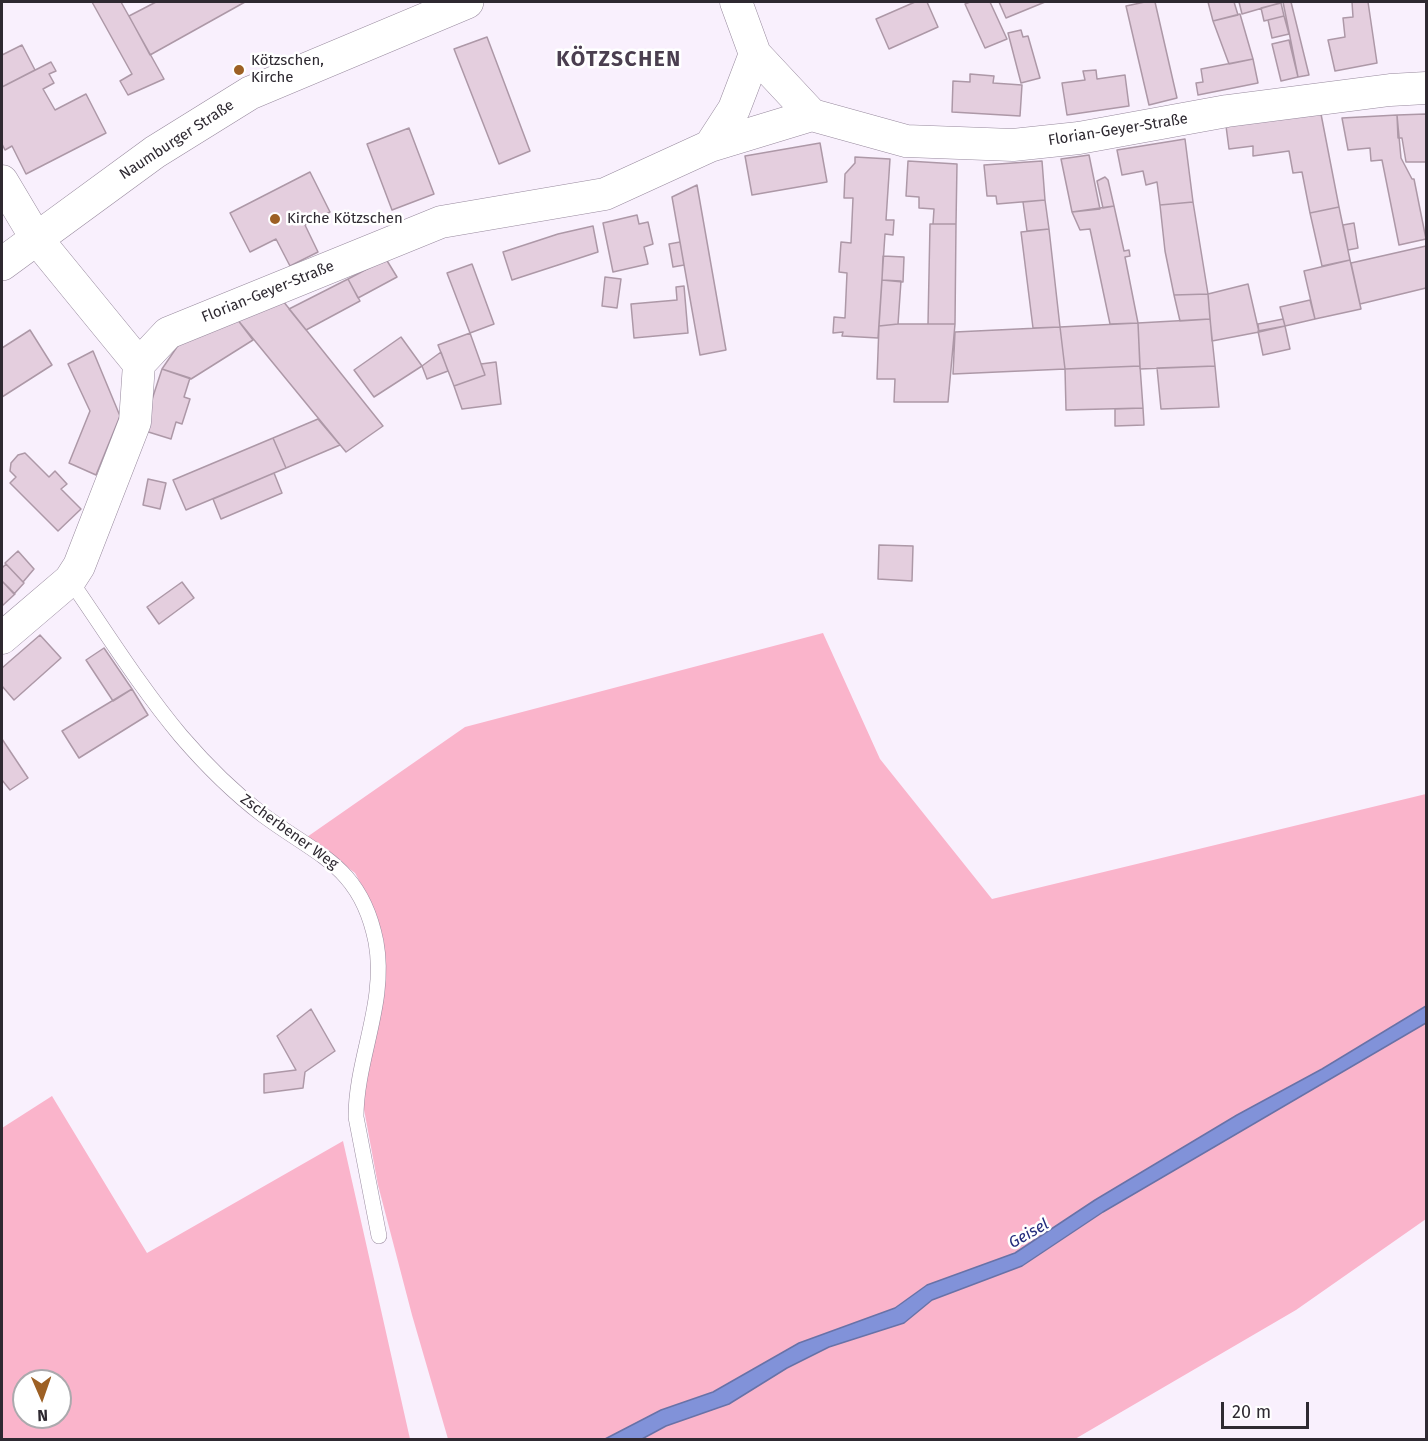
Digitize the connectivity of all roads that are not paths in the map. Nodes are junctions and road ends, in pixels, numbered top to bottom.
1 (467, 2) edge
2 (736, 2) edge
3 (754, 54) junction
4 (1426, 88) edge
5 (812, 115) junction
6 (710, 146) junction
7 (2, 181) edge
8 (36, 238) junction
9 (2, 264) edge
10 (139, 364) junction
11 (70, 580) junction
12 (2, 639) edge
13 (379, 1236) dead end

1 - 8 street, Naumburger Straße
2 - 3 street
3 - 5 street
3 - 6 street
4 - 5 street, Florian-Geyer-Straße
5 - 6 street, Florian-Geyer-Straße
6 - 10 street, Florian-Geyer-Straße
7 - 8 street
8 - 9 street, Naumburger Straße
8 - 10 street
10 - 11 street
11 - 12 street
11 - 13 lane, Zscherbener Weg

